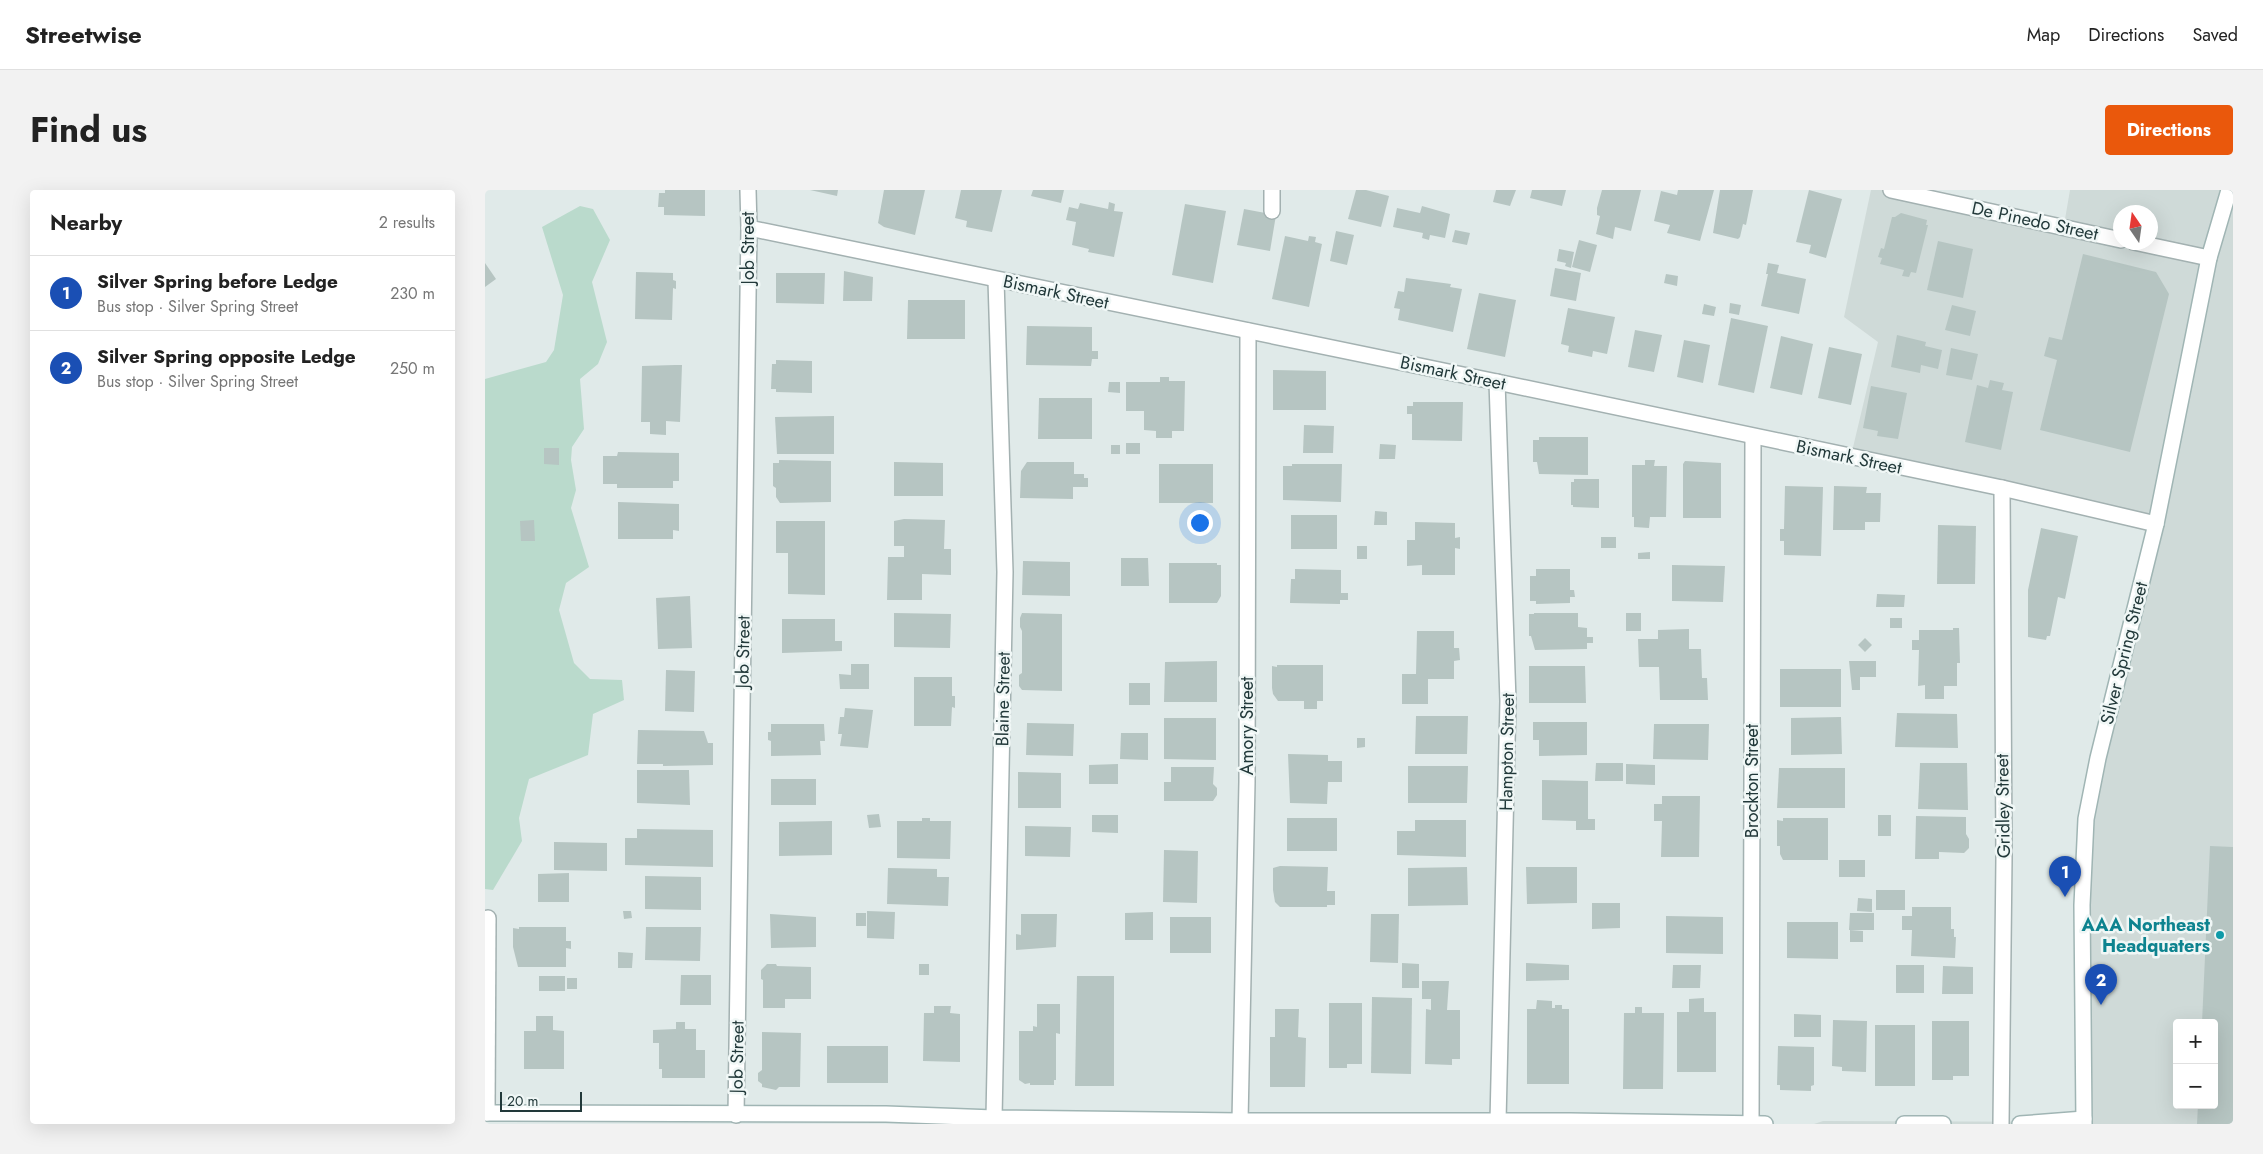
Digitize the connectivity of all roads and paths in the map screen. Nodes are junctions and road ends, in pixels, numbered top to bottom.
1 (748, 190) edge
2 (1272, 190) edge
3 (1891, 190) edge
4 (2229, 190) edge
5 (1272, 211) dead end
6 (749, 228) junction
7 (2113, 238) edge
8 (2158, 247) edge
9 (2209, 258) junction
10 (996, 280) junction
11 (1248, 331) junction
12 (1497, 382) junction
13 (1753, 438) junction
14 (2002, 488) junction
15 (2156, 524) junction
16 (488, 918) dead end
17 (486, 1113) edge
18 (736, 1115) junction
19 (569, 1118) edge
20 (995, 1118) junction
21 (886, 1119) edge
22 (1240, 1121) junction
23 (1498, 1121) junction
24 (2084, 1121) edge
25 (1751, 1124) edge
26 (1765, 1124) edge
27 (1904, 1124) edge
28 (1943, 1124) edge
29 (2001, 1124) edge
30 (2020, 1124) edge

1 - 6 street, Job Street
2 - 5 street
3 - 7 street, De Pinedo Street
4 - 9 street, Silver Spring Street
6 - 10 street, Bismark Street
6 - 18 street, Job Street
8 - 9 street
9 - 15 street, Silver Spring Street
10 - 11 street, Bismark Street
10 - 20 street, Blaine Street
11 - 12 street, Bismark Street
11 - 22 street, Amory Street
12 - 13 street, Bismark Street
12 - 23 street, Hampton Street
13 - 14 street, Bismark Street
13 - 25 street, Brockton Street
14 - 15 street, Bismark Street
14 - 29 street, Gridley Street
15 - 24 street, Silver Spring Street
16 - 17 street
17 - 19 street
18 - 19 street
18 - 21 street
20 - 21 street
20 - 22 street
22 - 23 street
23 - 25 street
24 - 30 street
25 - 26 street
27 - 28 street

